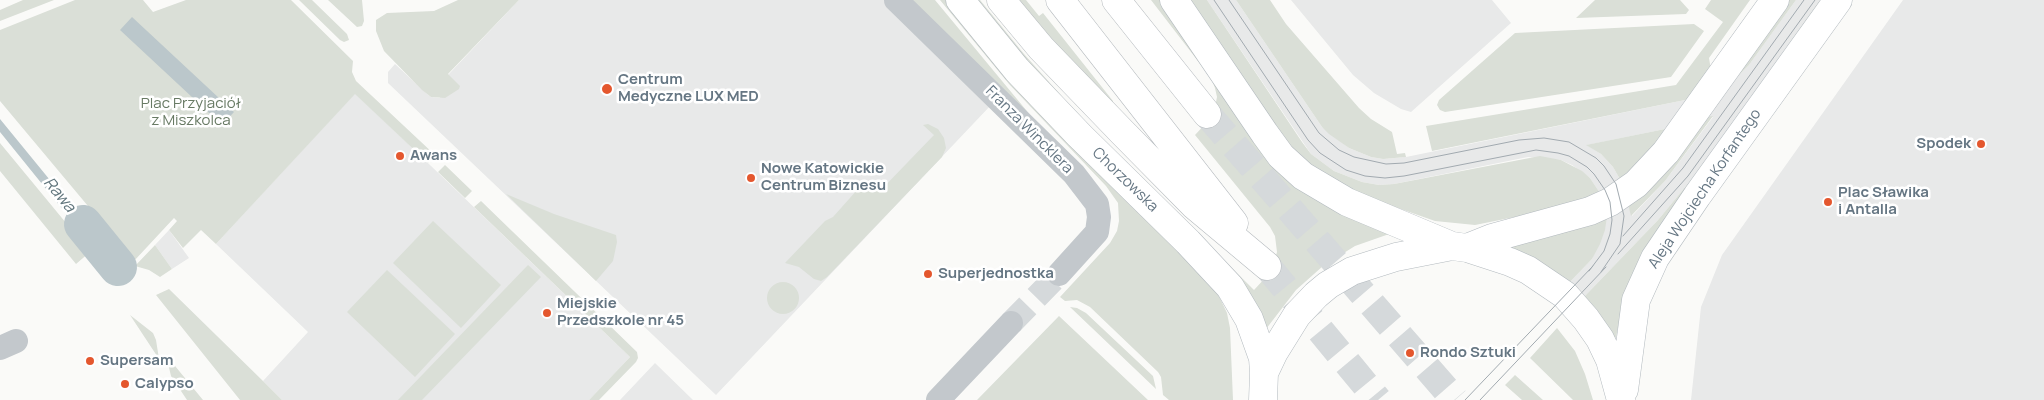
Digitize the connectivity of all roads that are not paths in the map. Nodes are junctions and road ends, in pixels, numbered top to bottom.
1 (896, 0) edge
2 (960, 0) edge
3 (1001, 0) edge
4 (1060, 0) edge
5 (1116, 0) edge
6 (1174, 0) edge
7 (1775, 0) edge
8 (1838, 0) edge
9 (1207, 114) tunnel mouth
10 (1459, 247) junction
11 (1059, 274) tunnel mouth
12 (1011, 322) tunnel mouth
13 (1264, 373) junction
14 (938, 400) edge
15 (1263, 400) edge
16 (1622, 400) edge

1 - 11 street, Franza Wincklera
2 - 13 main road, Chorzowska
3 - 4 main road
5 - 9 main road
6 - 10 main road
7 - 10 main road
8 - 16 main road, Aleja Wojciecha Korfantego
10 - 13 main road
10 - 16 main road
12 - 14 street
13 - 15 main road

